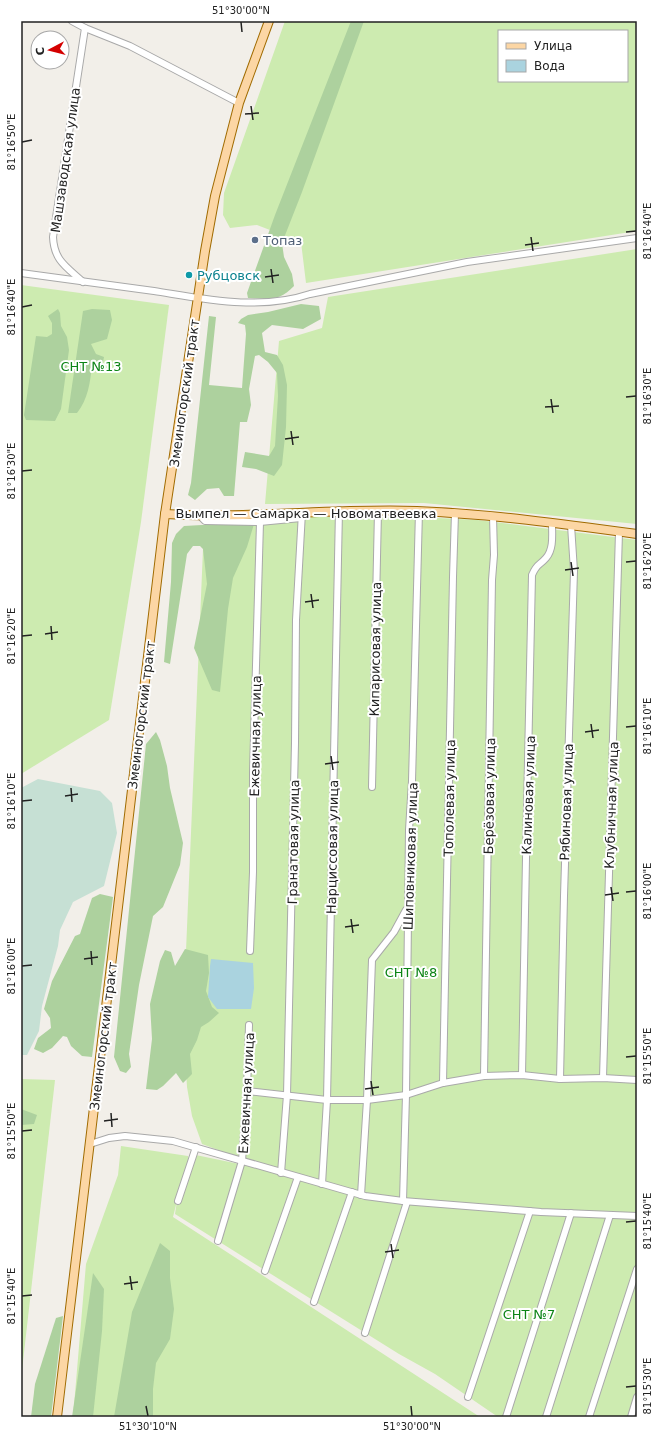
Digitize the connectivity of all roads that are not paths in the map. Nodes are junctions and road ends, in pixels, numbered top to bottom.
1 (72, 21) edge
2 (269, 21) edge
3 (85, 28) junction
4 (239, 103) junction
5 (637, 238) edge
6 (21, 273) edge
7 (83, 282) junction
8 (198, 298) junction
9 (339, 510) junction
10 (378, 511) junction
11 (419, 511) junction
12 (455, 513) junction
13 (165, 514) junction
14 (302, 515) junction
15 (200, 516) junction
16 (493, 516) junction
17 (260, 522) junction
18 (552, 523) junction
19 (572, 525) junction
20 (619, 532) junction
21 (637, 534) edge
22 (372, 787) dead end
23 (407, 908) junction
24 (250, 951) dead end
25 (249, 1025) dead end
26 (522, 1075) junction
27 (484, 1076) junction
28 (603, 1078) junction
29 (560, 1079) junction
30 (637, 1080) edge
31 (443, 1083) junction
32 (247, 1091) junction
33 (287, 1095) junction
34 (406, 1095) junction
35 (326, 1100) junction
36 (367, 1100) junction
37 (90, 1144) junction
38 (196, 1147) junction
39 (242, 1161) junction
40 (281, 1173) junction
41 (298, 1177) junction
42 (322, 1184) junction
43 (352, 1192) junction
44 (361, 1195) junction
45 (178, 1201) dead end
46 (405, 1202) junction
47 (530, 1211) junction
48 (571, 1213) junction
49 (610, 1215) junction
50 (637, 1216) edge
51 (218, 1241) dead end
52 (637, 1270) edge
53 (265, 1271) dead end
54 (314, 1302) dead end
55 (364, 1333) dead end
56 (468, 1397) dead end
57 (637, 1397) edge
58 (57, 1417) edge
59 (506, 1417) edge
60 (546, 1417) edge
61 (589, 1417) edge
62 (631, 1417) edge

1 - 3 street
2 - 4 main road, Змеиногорский тракт
3 - 4 street
3 - 7 street, Машзаводская улица
4 - 8 main road, Змеиногорский тракт
5 - 8 street
6 - 7 street
7 - 8 street
8 - 13 main road, Змеиногорский тракт
9 - 10 main road, Вымпел — Самарка — Новоматвеевка
9 - 14 main road, Вымпел — Самарка — Новоматвеевка
9 - 35 street, Нарциссовая улица
10 - 11 main road, Вымпел — Самарка — Новоматвеевка
10 - 22 street, Кипарисовая улица
11 - 12 main road, Вымпел — Самарка — Новоматвеевка
11 - 23 street, Шиповниковая улица
12 - 16 main road, Вымпел — Самарка — Новоматвеевка
12 - 31 street, Тополевая улица
13 - 15 main road, Вымпел — Самарка — Новоматвеевка
13 - 37 main road, Змеиногорский тракт
14 - 15 main road, Вымпел — Самарка — Новоматвеевка
14 - 17 street
14 - 33 street, Гранатовая улица
15 - 17 street
16 - 18 main road, Вымпел — Самарка — Новоматвеевка
16 - 27 street, Берёзовая улица
17 - 24 street, Ежевичная улица
18 - 19 main road, Вымпел — Самарка — Новоматвеевка
18 - 26 street, Калиновая улица
19 - 20 main road, Вымпел — Самарка — Новоматвеевка
19 - 29 street, Рябиновая улица
20 - 21 main road, Вымпел — Самарка — Новоматвеевка
20 - 28 street, Клубничная улица
23 - 34 street, Шиповниковая улица
23 - 36 street
25 - 32 street, Ежевичная улица
26 - 27 street
26 - 29 street
27 - 31 street
28 - 29 street
28 - 30 street
31 - 34 street
32 - 33 street
32 - 39 street, Ежевичная улица
33 - 35 street
33 - 40 street, Гранатовая улица
34 - 36 street
34 - 46 street, Шиповниковая улица
35 - 36 street
35 - 42 street, Нарциссовая улица
36 - 44 street
37 - 38 street
37 - 58 main road, Змеиногорский тракт
38 - 39 street
38 - 45 street
39 - 40 street
39 - 51 street, Ежевичная улица
40 - 41 street
41 - 42 street
41 - 53 street
42 - 43 street
43 - 44 street
43 - 54 street
44 - 46 street
46 - 47 street
46 - 55 street, Шиповниковая улица
47 - 48 street
47 - 56 street
48 - 49 street
48 - 59 street
49 - 50 street
49 - 60 street
52 - 61 street
57 - 62 street

